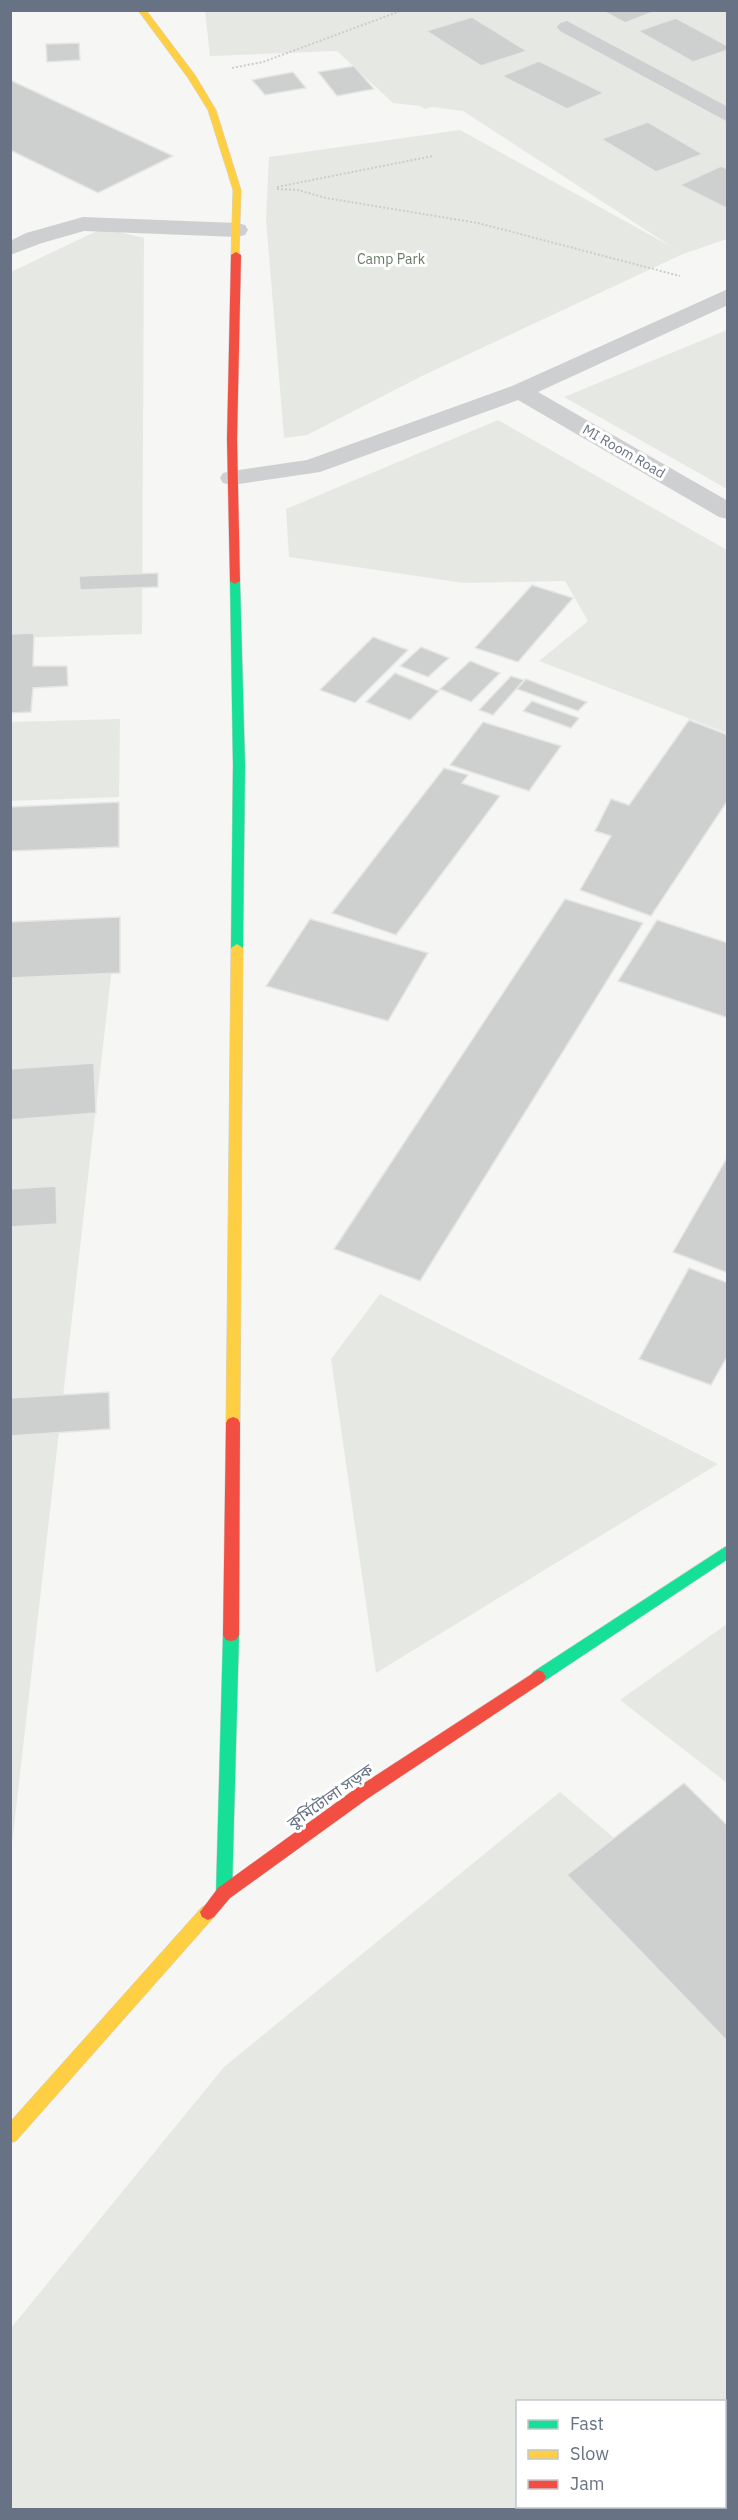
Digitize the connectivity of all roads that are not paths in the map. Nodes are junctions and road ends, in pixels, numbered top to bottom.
1 (142, 10) edge
2 (567, 27) dead end
3 (728, 116) edge
4 (237, 230) junction
5 (10, 249) edge
6 (728, 296) edge
7 (520, 391) junction
8 (232, 478) junction
9 (728, 512) edge
10 (728, 1551) edge
11 (224, 1893) junction
12 (10, 2135) edge

1 - 4 street
2 - 3 street
4 - 5 street
4 - 8 street
6 - 7 street
7 - 8 street
7 - 9 street, MI Room Road
8 - 11 street
10 - 11 street, কুর্মিটোলা সড়ক
11 - 12 street, কুর্মিটোলা সড়ক

